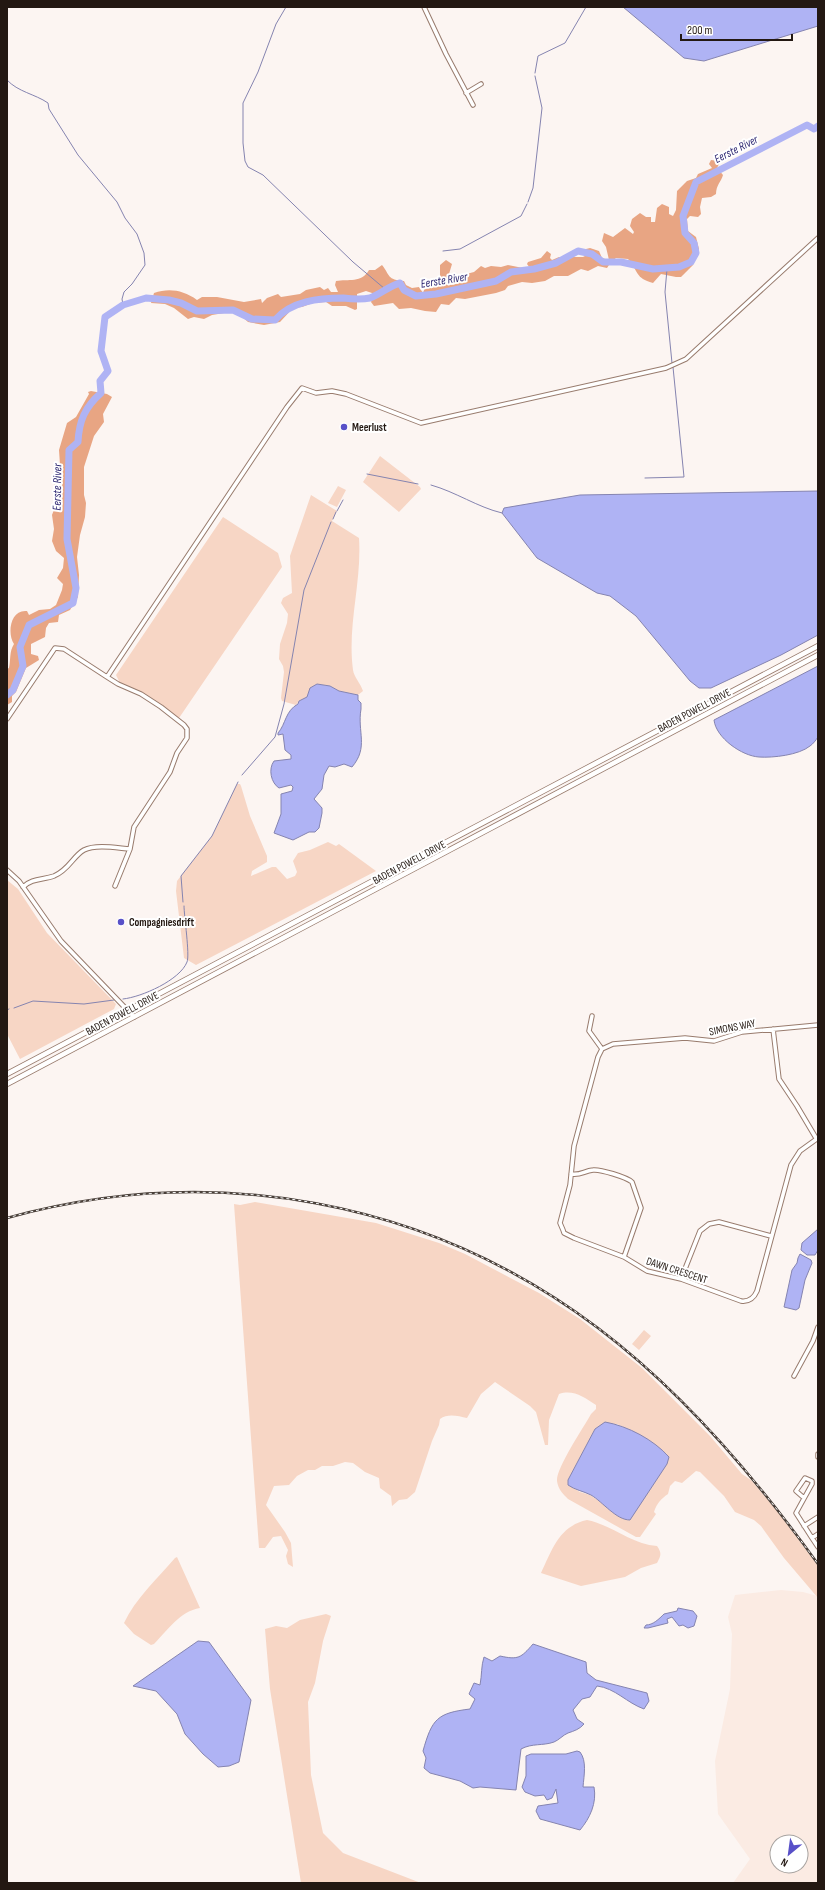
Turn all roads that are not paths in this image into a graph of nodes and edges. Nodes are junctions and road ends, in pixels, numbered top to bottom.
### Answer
1 (424, 7) edge
2 (481, 84) dead end
3 (466, 94) junction
4 (473, 105) dead end
5 (818, 238) edge
6 (818, 646) edge
7 (818, 655) edge
8 (107, 677) junction
9 (7, 719) edge
10 (130, 849) junction
11 (7, 870) edge
12 (115, 886) dead end
13 (23, 887) junction
14 (127, 1010) junction
15 (592, 1016) dead end
16 (134, 1017) junction
17 (818, 1025) edge
18 (773, 1029) junction
19 (602, 1049) junction
20 (7, 1074) edge
21 (7, 1084) edge
22 (817, 1138) edge
23 (571, 1174) junction
24 (771, 1236) junction
25 (624, 1257) junction
26 (681, 1279) junction
27 (818, 1330) edge
28 (794, 1376) dead end
29 (804, 1498) junction
30 (818, 1517) edge
31 (804, 1526) junction
32 (818, 1534) edge
33 (812, 1538) junction
34 (818, 1547) edge

1 - 3 street
2 - 3 street
3 - 4 street
5 - 8 street
6 - 14 main road, BADEN POWELL DRIVE
7 - 16 main road, BADEN POWELL DRIVE
8 - 9 street
8 - 10 street
10 - 12 street
10 - 13 street
11 - 13 street
13 - 14 street
14 - 16 street
14 - 20 main road, BADEN POWELL DRIVE
15 - 19 street
16 - 21 main road, BADEN POWELL DRIVE
17 - 18 street, SIMONS WAY
18 - 19 street, SIMONS WAY
18 - 22 street
19 - 23 street, DAWN CRESCENT
22 - 24 street, DAWN CRESCENT
23 - 25 street, DAWN CRESCENT
23 - 25 street
24 - 26 street
24 - 26 street, DAWN CRESCENT
25 - 26 street, DAWN CRESCENT
27 - 28 street
29 - 29 street
29 - 31 street
30 - 31 street
31 - 33 street
32 - 33 street
33 - 34 street

